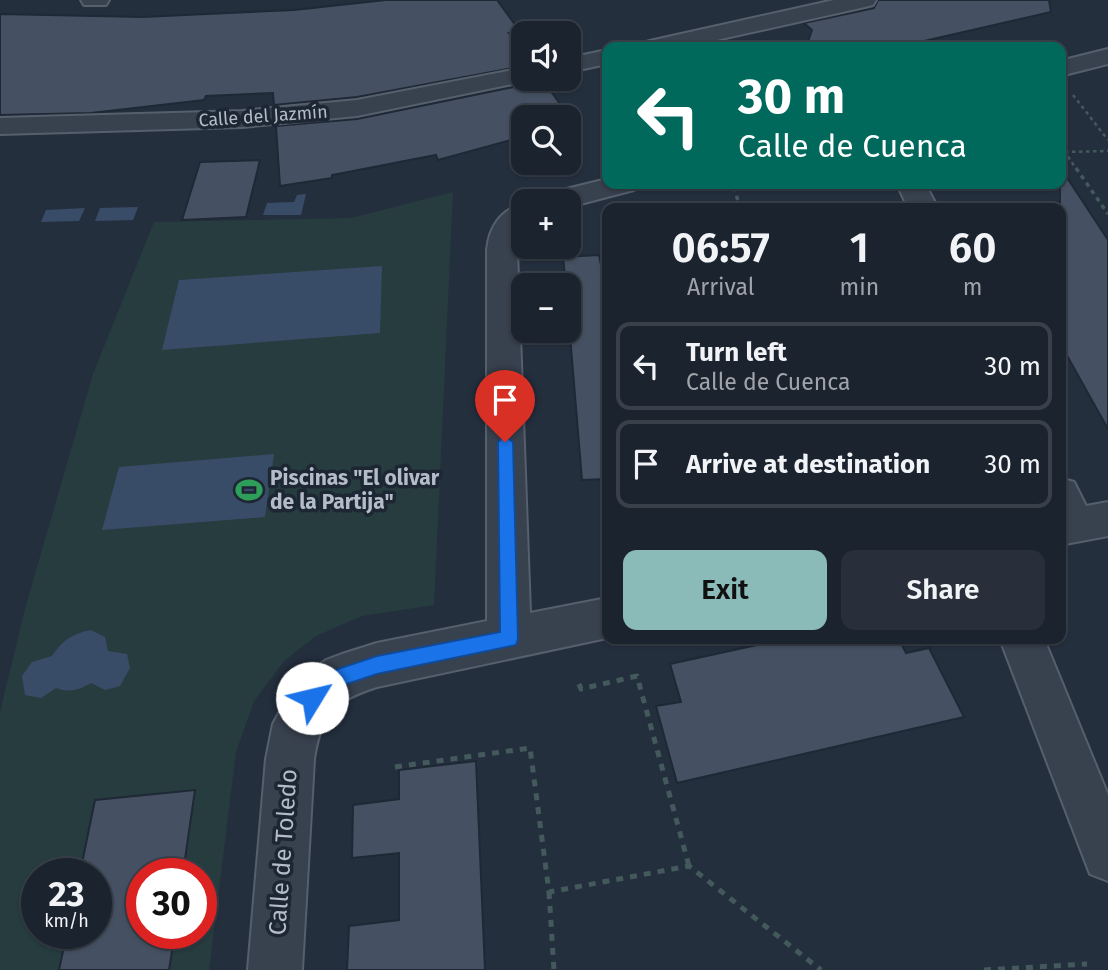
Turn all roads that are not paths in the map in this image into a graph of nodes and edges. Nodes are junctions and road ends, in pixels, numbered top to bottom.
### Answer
1 (92, 0) edge
2 (98, 0) edge
3 (865, 0) edge
4 (676, 42) edge
5 (1108, 56) edge
6 (602, 58) edge
7 (581, 62) edge
8 (1066, 67) edge
9 (511, 77) edge
10 (0, 126) edge
11 (604, 189) edge
12 (581, 195) edge
13 (511, 225) edge
14 (602, 619) edge
15 (509, 639) junction
16 (1024, 644) edge
17 (1108, 856) edge
18 (275, 970) edge

1 - 2 street
3 - 4 street
5 - 8 street
6 - 7 street
9 - 10 street, Calle del Jazmín
11 - 12 street
13 - 15 street
14 - 15 street
15 - 18 street, Calle de Toledo
16 - 17 street

